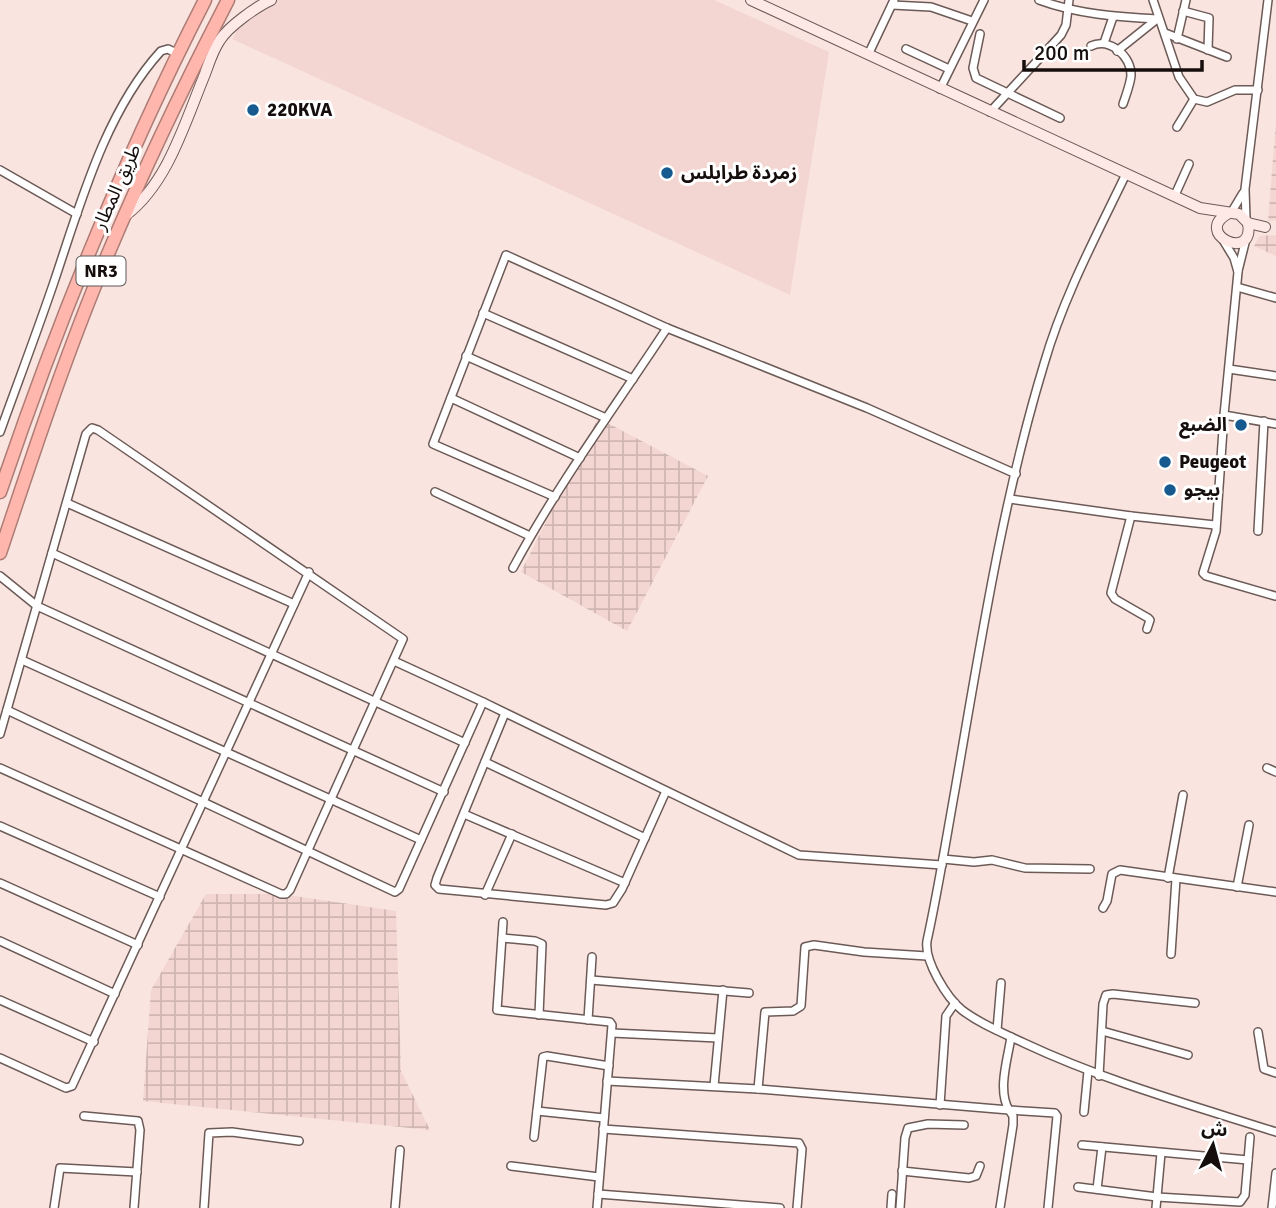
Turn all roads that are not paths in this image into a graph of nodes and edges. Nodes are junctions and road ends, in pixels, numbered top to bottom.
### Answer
1 (205, 0) edge
2 (228, 0) edge
3 (751, 0) edge
4 (942, 0) edge
5 (984, 0) edge
6 (1039, 0) edge
7 (1069, 0) edge
8 (1153, 0) edge
9 (1186, 0) edge
10 (1268, 0) edge
11 (268, 1) edge
12 (893, 2) edge
13 (938, 9) junction
14 (1069, 9) junction
15 (1183, 11) junction
16 (1113, 17) junction
17 (1158, 19) junction
18 (972, 21) junction
19 (1165, 33) junction
20 (980, 34) dead end
21 (1177, 38) junction
22 (1104, 43) junction
23 (1091, 46) dead end
24 (906, 49) dead end
25 (1208, 50) junction
26 (1117, 51) junction
27 (177, 54) junction
28 (869, 55) junction
29 (1227, 57) dead end
30 (949, 69) junction
31 (940, 89) junction
32 (1258, 90) junction
33 (1007, 93) junction
34 (1194, 99) junction
35 (1123, 104) dead end
36 (990, 112) junction
37 (1060, 118) dead end
38 (1177, 127) dead end
39 (1189, 164) dead end
40 (0, 170) edge
41 (1126, 174) junction
42 (1245, 189) junction
43 (1175, 195) junction
44 (1200, 208) junction
45 (1230, 213) junction
46 (77, 214) junction
47 (126, 215) junction
48 (1276, 226) edge
49 (1247, 228) junction
50 (1221, 236) junction
51 (1238, 272) junction
52 (1237, 286) junction
53 (1276, 298) edge
54 (483, 313) junction
55 (667, 328) junction
56 (466, 356) junction
57 (1229, 369) junction
58 (1276, 376) edge
59 (633, 379) junction
60 (451, 398) junction
61 (1224, 415) junction
62 (606, 418) junction
63 (1264, 421) junction
64 (1276, 424) edge
65 (0, 432) edge
66 (580, 457) junction
67 (1016, 474) junction
68 (0, 492) edge
69 (435, 492) dead end
70 (555, 497) junction
71 (1010, 499) junction
72 (66, 503) junction
73 (1131, 516) junction
74 (1215, 525) junction
75 (1258, 531) dead end
76 (530, 536) junction
77 (0, 553) edge
78 (52, 553) junction
79 (513, 568) dead end
80 (309, 572) junction
81 (0, 576) edge
82 (1275, 596) edge
83 (294, 604) junction
84 (37, 606) junction
85 (1147, 629) dead end
86 (271, 654) junction
87 (22, 660) junction
88 (394, 661) junction
89 (376, 702) junction
90 (482, 702) junction
91 (249, 703) junction
92 (7, 710) junction
93 (505, 713) junction
94 (0, 734) edge
95 (465, 743) junction
96 (354, 751) junction
97 (226, 752) junction
98 (485, 762) junction
99 (0, 768) edge
100 (1267, 768) dead end
101 (1276, 772) edge
102 (666, 791) junction
103 (444, 792) junction
104 (1183, 795) dead end
105 (331, 799) junction
106 (203, 802) junction
107 (464, 814) junction
108 (1249, 825) dead end
109 (0, 826) edge
110 (512, 834) junction
111 (645, 838) junction
112 (421, 840) junction
113 (182, 849) junction
114 (308, 851) junction
115 (942, 862) junction
116 (1090, 869) dead end
117 (1172, 878) junction
118 (0, 883) edge
119 (625, 883) junction
120 (1237, 887) junction
121 (1276, 892) edge
122 (485, 895) junction
123 (160, 897) junction
124 (1103, 908) dead end
125 (503, 922) dead end
126 (502, 938) junction
127 (0, 941) edge
128 (138, 945) junction
129 (1171, 954) dead end
130 (927, 956) junction
131 (592, 957) dead end
132 (591, 981) junction
133 (1001, 983) dead end
134 (723, 990) junction
135 (749, 993) dead end
136 (115, 994) junction
137 (0, 1000) edge
138 (955, 1003) junction
139 (1195, 1003) dead end
140 (539, 1014) junction
141 (588, 1020) junction
142 (997, 1030) junction
143 (1102, 1031) junction
144 (1258, 1032) dead end
145 (612, 1033) junction
146 (1011, 1037) junction
147 (718, 1038) junction
148 (94, 1042) junction
149 (1188, 1055) dead end
150 (0, 1059) edge
151 (609, 1066) junction
152 (1088, 1071) junction
153 (1276, 1073) edge
154 (1099, 1076) junction
155 (607, 1082) junction
156 (713, 1086) junction
157 (758, 1089) junction
158 (940, 1105) junction
159 (1009, 1110) junction
160 (537, 1111) junction
161 (1084, 1112) dead end
162 (84, 1116) dead end
163 (604, 1118) junction
164 (964, 1125) dead end
165 (603, 1129) junction
166 (1276, 1132) edge
167 (534, 1137) dead end
168 (1250, 1137) dead end
169 (299, 1141) dead end
170 (1082, 1145) dead end
171 (1102, 1147) junction
172 (400, 1150) dead end
173 (1161, 1153) junction
174 (1248, 1160) junction
175 (511, 1166) dead end
176 (980, 1166) dead end
177 (902, 1171) junction
178 (137, 1172) junction
179 (1276, 1172) edge
180 (599, 1177) junction
181 (1078, 1187) dead end
182 (1097, 1189) junction
183 (598, 1194) junction
184 (892, 1194) dead end
185 (1157, 1196) junction
186 (54, 1208) edge
187 (134, 1208) edge
188 (204, 1208) edge
189 (395, 1208) edge
190 (597, 1208) edge
191 (780, 1208) edge
192 (797, 1208) edge
193 (891, 1208) edge
194 (900, 1208) edge
195 (1000, 1208) edge
196 (1048, 1208) edge
197 (1156, 1208) edge
198 (1272, 1208) edge

1 - 27 highway, طريق المطار / NR3
2 - 47 highway, طريق المطار / NR3
3 - 28 main road
4 - 13 street
5 - 18 street
6 - 14 street
7 - 14 street
8 - 17 street
9 - 15 street
10 - 32 street
11 - 47 main road
12 - 13 street
12 - 28 street
13 - 18 street
14 - 16 street
14 - 33 street
15 - 21 street
15 - 25 street
16 - 17 street
16 - 22 street
17 - 19 street
17 - 26 street
18 - 30 street
19 - 21 street
19 - 34 street
20 - 33 street
21 - 25 street
22 - 23 street
22 - 26 street
24 - 30 street
25 - 29 street
26 - 35 street
27 - 46 street
27 - 68 highway, طريق المطار / NR3
28 - 31 main road
30 - 31 street
31 - 36 main road
32 - 34 street
32 - 42 street
33 - 36 street
33 - 37 street
34 - 38 street
36 - 41 main road
39 - 43 street
40 - 46 street
41 - 43 main road
41 - 67 street
42 - 45 street
42 - 49 street
43 - 44 main road
44 - 45 main road
44 - 50 main road
45 - 49 main road
45 - 50 main road
46 - 65 street
47 - 77 highway, طريق المطار / NR3
48 - 49 main road
49 - 50 main road
49 - 51 street
50 - 51 street
51 - 52 street
52 - 53 street
52 - 57 street
54 - 55 street
54 - 56 street
54 - 59 street
55 - 59 street
55 - 67 street
56 - 60 street
56 - 62 street
57 - 58 street
57 - 61 street
59 - 62 street
60 - 66 street
60 - 70 street
61 - 63 street
61 - 74 street
62 - 66 street
63 - 64 street
63 - 75 street
66 - 70 street
67 - 71 street
69 - 76 street
70 - 76 street
71 - 73 street
71 - 115 street
72 - 78 street
72 - 80 street
72 - 83 street
73 - 74 street
73 - 85 street
74 - 82 street
76 - 79 street
78 - 84 street
78 - 86 street
80 - 83 street
80 - 88 street
81 - 84 street
83 - 86 street
84 - 87 street
84 - 91 street
86 - 89 street
86 - 91 street
87 - 92 street
87 - 97 street
88 - 89 street
88 - 90 street
89 - 95 street
89 - 96 street
90 - 93 street
90 - 95 street
91 - 96 street
91 - 97 street
92 - 94 street
92 - 106 street
93 - 98 street
93 - 102 street
95 - 103 street
96 - 103 street
96 - 105 street
97 - 105 street
97 - 106 street
98 - 107 street
98 - 111 street
99 - 113 street
100 - 101 street
102 - 111 street
102 - 115 street
103 - 112 street
104 - 117 street
105 - 112 street
105 - 114 street
106 - 113 street
106 - 114 street
107 - 110 street
107 - 122 street
108 - 120 street
109 - 123 street
110 - 119 street
110 - 122 street
111 - 119 street
112 - 114 street
113 - 114 street
113 - 123 street
115 - 116 street
115 - 130 street
117 - 120 street
117 - 124 street
117 - 129 street
118 - 128 street
119 - 122 street
120 - 121 street
123 - 128 street
125 - 126 street
126 - 140 street
126 - 140 street
127 - 136 street
128 - 136 street
130 - 138 street
130 - 157 street
131 - 132 street
132 - 134 street
132 - 141 street
133 - 142 street
134 - 135 street
134 - 147 street
136 - 148 street
137 - 148 street
138 - 142 street
138 - 158 street
139 - 143 street
140 - 141 street
141 - 145 street
142 - 146 street
143 - 149 street
143 - 154 street
144 - 153 street
145 - 147 street
145 - 151 street
146 - 152 street
146 - 159 street
147 - 156 street
148 - 150 street
151 - 155 street
151 - 160 street
152 - 154 street
152 - 161 street
154 - 166 street
155 - 156 street
155 - 163 street
156 - 157 street
157 - 158 street
158 - 159 street
159 - 195 street
159 - 196 street
160 - 163 street
160 - 167 street
162 - 178 street
163 - 165 street
164 - 177 street
165 - 180 street
165 - 192 street
168 - 174 street
169 - 188 street
170 - 171 street
171 - 173 street
171 - 182 street
172 - 189 street
173 - 174 street
173 - 185 street
174 - 185 street
175 - 180 street
176 - 177 street
177 - 194 street
178 - 186 street
178 - 187 street
179 - 198 street
180 - 183 street
181 - 182 street
182 - 185 street
183 - 190 street
183 - 191 street
184 - 193 street
185 - 197 street

